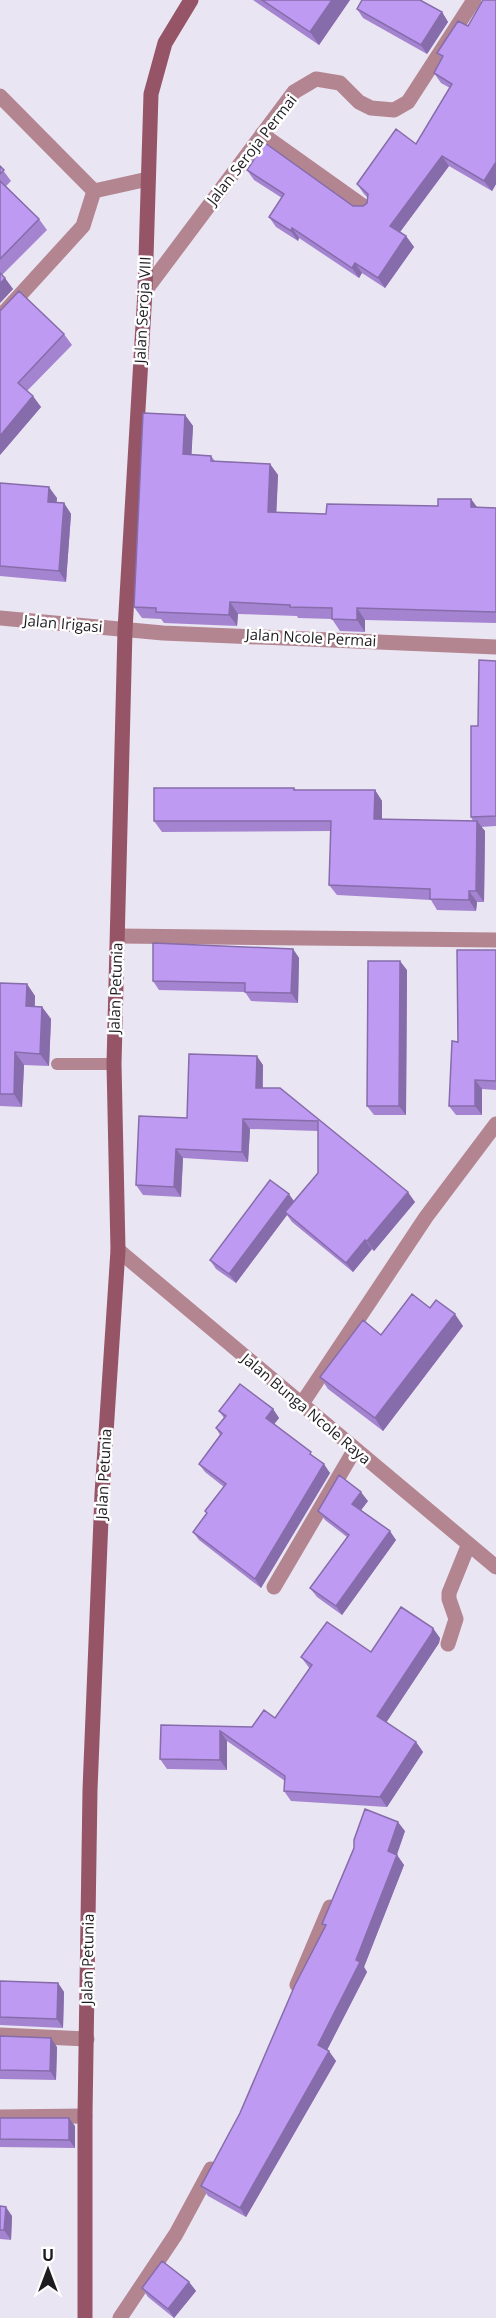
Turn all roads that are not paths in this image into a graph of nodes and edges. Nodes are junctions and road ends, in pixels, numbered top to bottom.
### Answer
1 (191, 0) edge
2 (474, 0) edge
3 (0, 96) edge
4 (262, 134) junction
5 (148, 179) junction
6 (94, 191) junction
7 (366, 208) edge
8 (145, 291) junction
9 (0, 317) edge
10 (0, 618) edge
11 (125, 630) junction
12 (496, 647) edge
13 (118, 936) junction
14 (496, 940) edge
15 (57, 1064) dead end
16 (114, 1064) junction
17 (496, 1124) edge
18 (118, 1250) junction
19 (301, 1405) junction
20 (355, 1449) junction
21 (468, 1546) junction
22 (496, 1567) edge
23 (274, 1587) dead end
24 (448, 1644) dead end
25 (334, 1898) edge
26 (292, 1996) edge
27 (0, 2035) edge
28 (87, 2039) junction
29 (85, 2116) junction
30 (0, 2117) edge
31 (221, 2151) edge
32 (85, 2318) edge
33 (120, 2318) edge

1 - 5 street, Jalan Seroja VIII
2 - 4 street, Jalan Seroja Permai
3 - 6 street
4 - 7 street
4 - 8 street, Jalan Seroja Permai
5 - 6 street
5 - 8 street, Jalan Seroja VIII
6 - 9 street
8 - 11 street, Jalan Seroja VIII
10 - 11 street, Jalan Irigasi
11 - 12 street, Jalan Ncole Permai
11 - 13 street, Jalan Petunia
13 - 14 street
13 - 16 street, Jalan Petunia
15 - 16 lane
16 - 18 street, Jalan Petunia
17 - 19 street
18 - 19 street, Jalan Bunga Ncole Raya
18 - 28 street, Jalan Petunia
19 - 20 street, Jalan Bunga Ncole Raya
20 - 21 street, Jalan Bunga Ncole Raya
20 - 23 street
21 - 22 street, Jalan Bunga Ncole Raya
21 - 24 street
25 - 26 street
27 - 28 street
28 - 29 street, Jalan Petunia
29 - 30 street
29 - 32 street, Jalan Petunia
31 - 33 street

